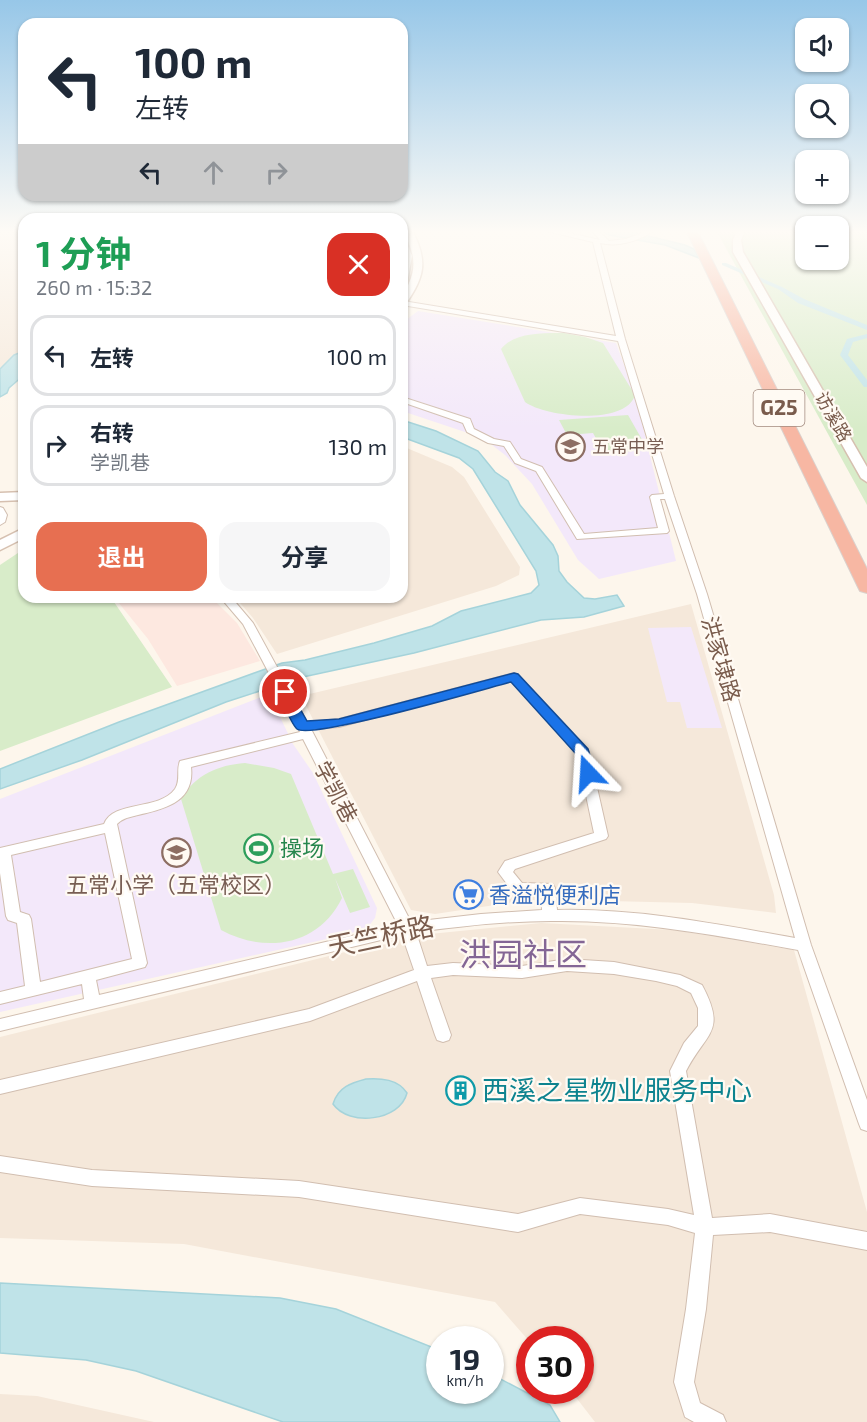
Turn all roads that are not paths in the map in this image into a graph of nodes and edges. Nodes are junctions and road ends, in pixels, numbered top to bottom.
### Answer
1 (610, 296) edge
2 (725, 296) edge
3 (735, 296) edge
4 (764, 296) edge
5 (408, 304) edge
6 (621, 339) junction
7 (408, 401) edge
8 (867, 478) edge
9 (18, 488) edge
10 (0, 489) edge
11 (18, 496) edge
12 (669, 496) junction
13 (0, 497) edge
14 (0, 510) edge
15 (0, 522) edge
16 (18, 524) edge
17 (0, 534) edge
18 (18, 536) edge
19 (0, 546) edge
20 (867, 555) edge
21 (867, 586) edge
22 (230, 603) edge
23 (304, 730) junction
24 (111, 827) junction
25 (2, 852) edge
26 (550, 916) junction
27 (407, 928) junction
28 (804, 945) junction
29 (422, 973) junction
30 (88, 976) junction
31 (33, 990) junction
32 (0, 998) edge
33 (92, 1003) junction
34 (0, 1025) edge
35 (443, 1035) dead end
36 (0, 1087) edge
37 (867, 1124) edge
38 (0, 1164) edge
39 (705, 1227) junction
40 (867, 1241) edge
41 (716, 1422) edge

1 - 6 street, 洪家埭路
2 - 21 highway, G25
3 - 20 highway, G25
4 - 8 street, 访溪路
5 - 6 street
6 - 12 street, 洪家埭路
7 - 12 street
9 - 10 street
11 - 13 street
12 - 28 street, 洪家埭路
14 - 15 street
16 - 17 street
18 - 19 street
22 - 23 street, 学凯巷
23 - 24 street
23 - 26 street
23 - 27 street, 学凯巷
24 - 25 street
24 - 30 street
25 - 31 street
26 - 27 street, 天竺桥路
26 - 28 street, 天竺桥路
27 - 29 street, 学凯巷
27 - 33 street, 天竺桥路
28 - 37 street, 洪家埭路
29 - 35 street, 学凯巷
29 - 36 street
29 - 39 street
30 - 31 street
30 - 33 street
31 - 32 street
33 - 34 street, 天竺桥路
38 - 39 street
39 - 40 street
39 - 41 street

